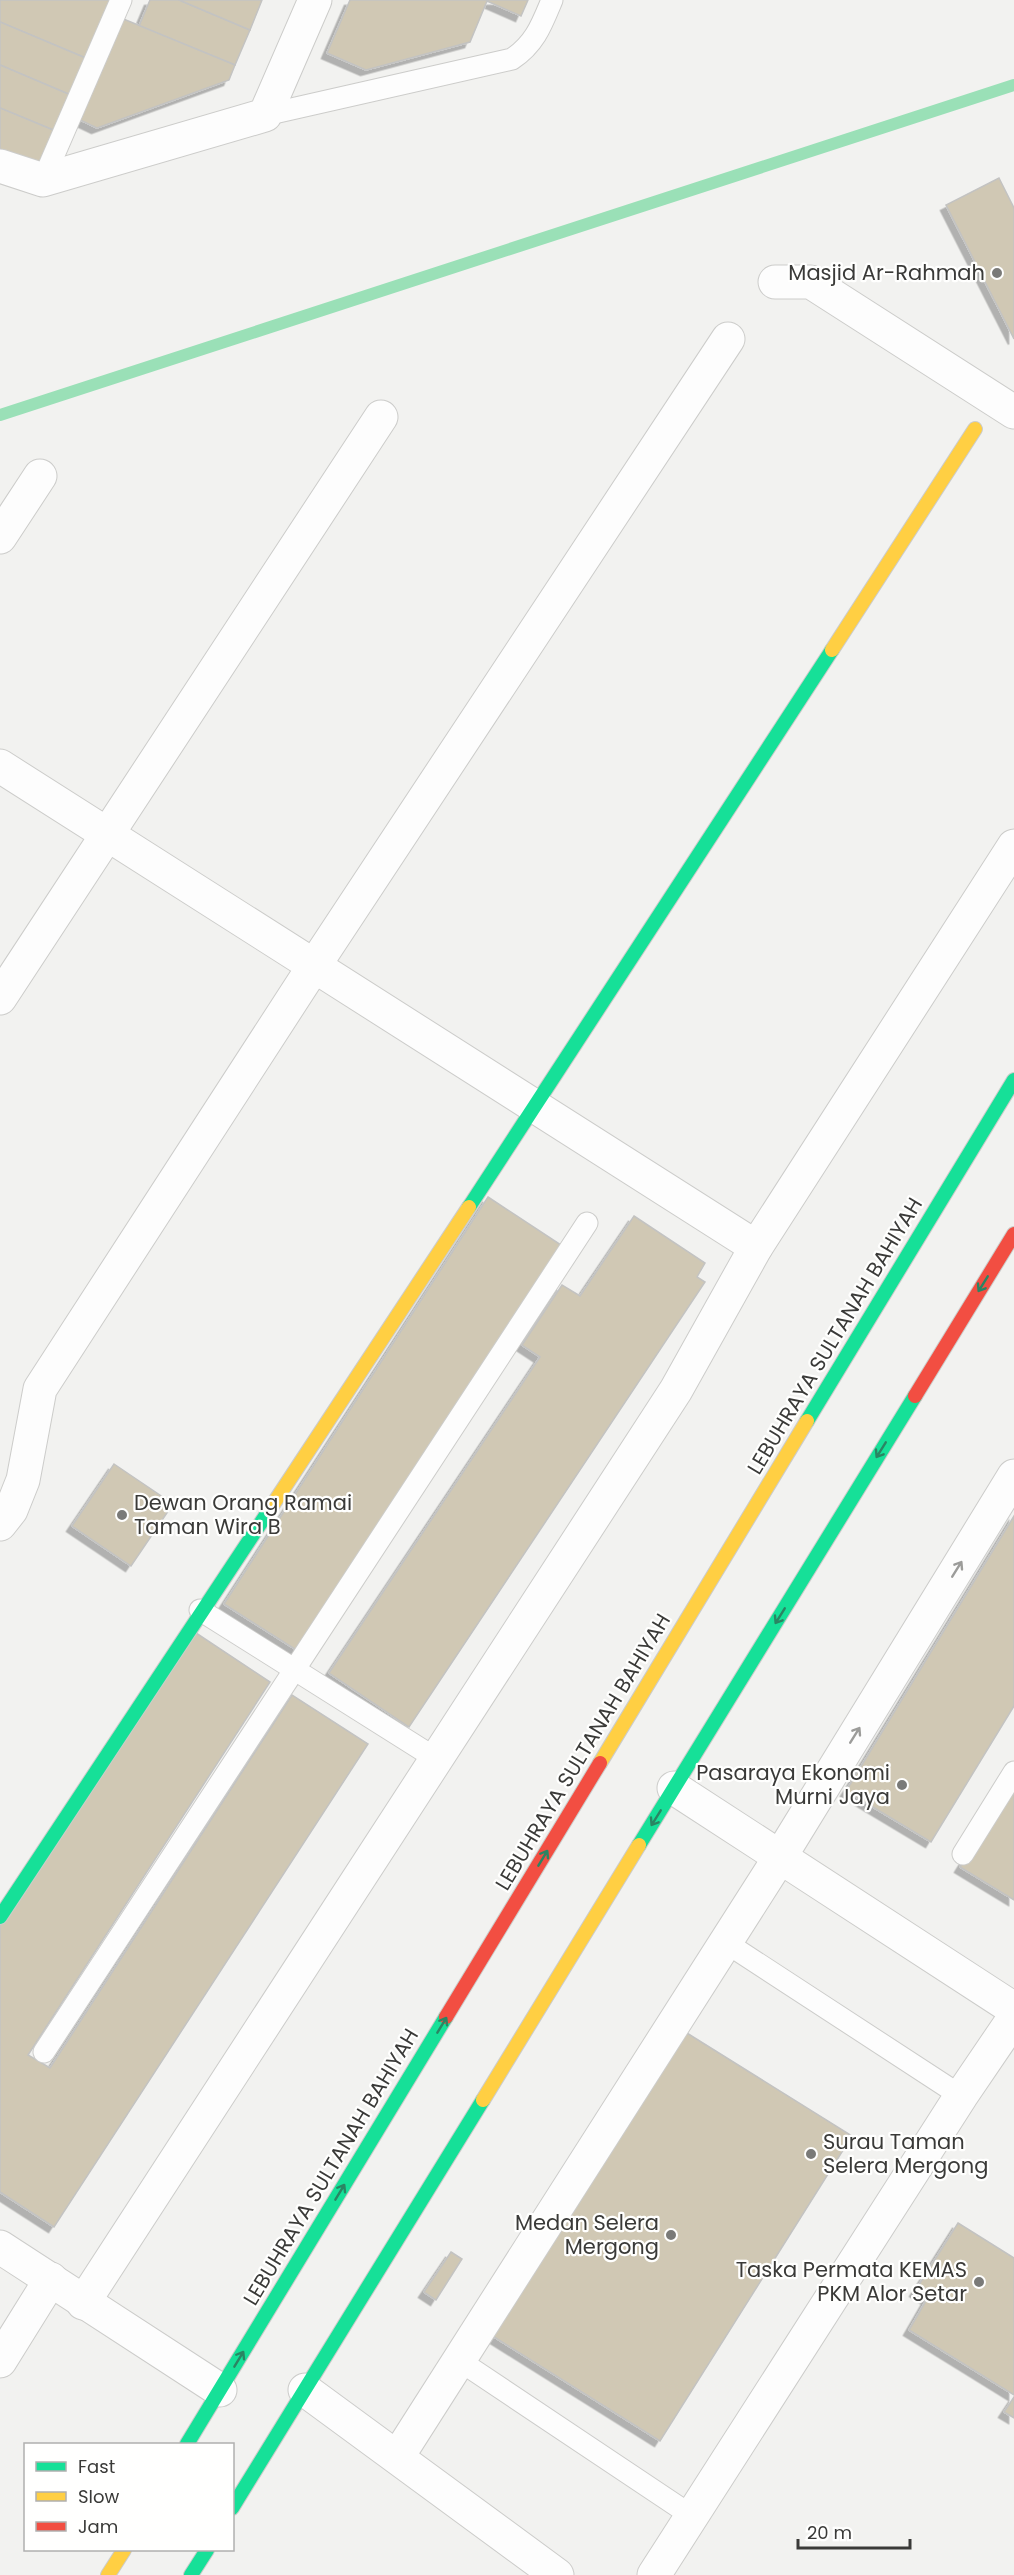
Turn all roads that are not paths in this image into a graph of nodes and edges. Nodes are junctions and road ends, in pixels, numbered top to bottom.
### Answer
1 (121, 0) edge
2 (315, 0) edge
3 (552, 0) edge
4 (265, 115) junction
5 (0, 166) edge
6 (43, 180) junction
7 (775, 282) dead end
8 (728, 339) dead end
9 (1014, 412) edge
10 (381, 417) dead end
11 (975, 429) dead end
12 (40, 476) dead end
13 (0, 537) edge
14 (0, 766) edge
15 (108, 836) junction
16 (1014, 846) edge
17 (314, 966) junction
18 (0, 998) edge
19 (1014, 1080) edge
20 (537, 1105) junction
21 (586, 1223) dead end
22 (1014, 1234) edge
23 (756, 1246) junction
24 (1014, 1476) edge
25 (0, 1524) edge
26 (200, 1611) junction
27 (295, 1671) junction
28 (435, 1758) junction
29 (1014, 1772) edge
30 (674, 1788) junction
31 (963, 1854) dead end
32 (780, 1857) junction
33 (0, 1917) edge
34 (725, 1942) junction
35 (1014, 2009) edge
36 (1014, 2019) edge
37 (44, 2052) dead end
38 (961, 2096) junction
39 (0, 2247) edge
40 (51, 2279) junction
41 (83, 2303) junction
42 (0, 2361) edge
43 (460, 2361) junction
44 (220, 2390) junction
45 (305, 2390) junction
46 (188, 2443) edge
47 (398, 2456) junction
48 (234, 2505) edge
49 (692, 2516) junction
50 (123, 2551) edge
51 (206, 2551) edge
52 (538, 2570) edge
53 (108, 2575) edge
54 (191, 2575) edge
55 (654, 2575) edge

1 - 6 lane
2 - 4 street
3 - 4 lane
4 - 6 street
5 - 6 street
7 - 9 street
8 - 17 street
10 - 15 street
11 - 20 main road
12 - 13 street
14 - 15 street
15 - 17 street
15 - 18 street
16 - 23 street
17 - 20 street
17 - 25 street
44 -> 19 main road, LEBUHRAYA SULTANAH BAHIYAH
20 - 23 street
20 - 26 main road
21 - 27 lane
22 -> 30 main road
23 - 28 street
32 -> 24 street
26 - 27 lane
26 - 33 main road
27 - 28 lane
27 - 37 lane
28 - 41 street
29 - 31 lane
30 - 32 street
30 -> 45 main road
32 - 34 street
32 - 35 street
34 - 38 lane
34 - 43 street
36 - 38 street
38 - 49 street
39 - 40 street
40 - 41 street
40 - 42 street
41 - 44 street
43 - 47 street
43 - 49 lane
44 - 46 main road, LEBUHRAYA SULTANAH BAHIYAH
45 - 47 street
45 - 48 main road
47 - 52 street
49 - 55 street
50 - 53 main road
51 - 54 main road

